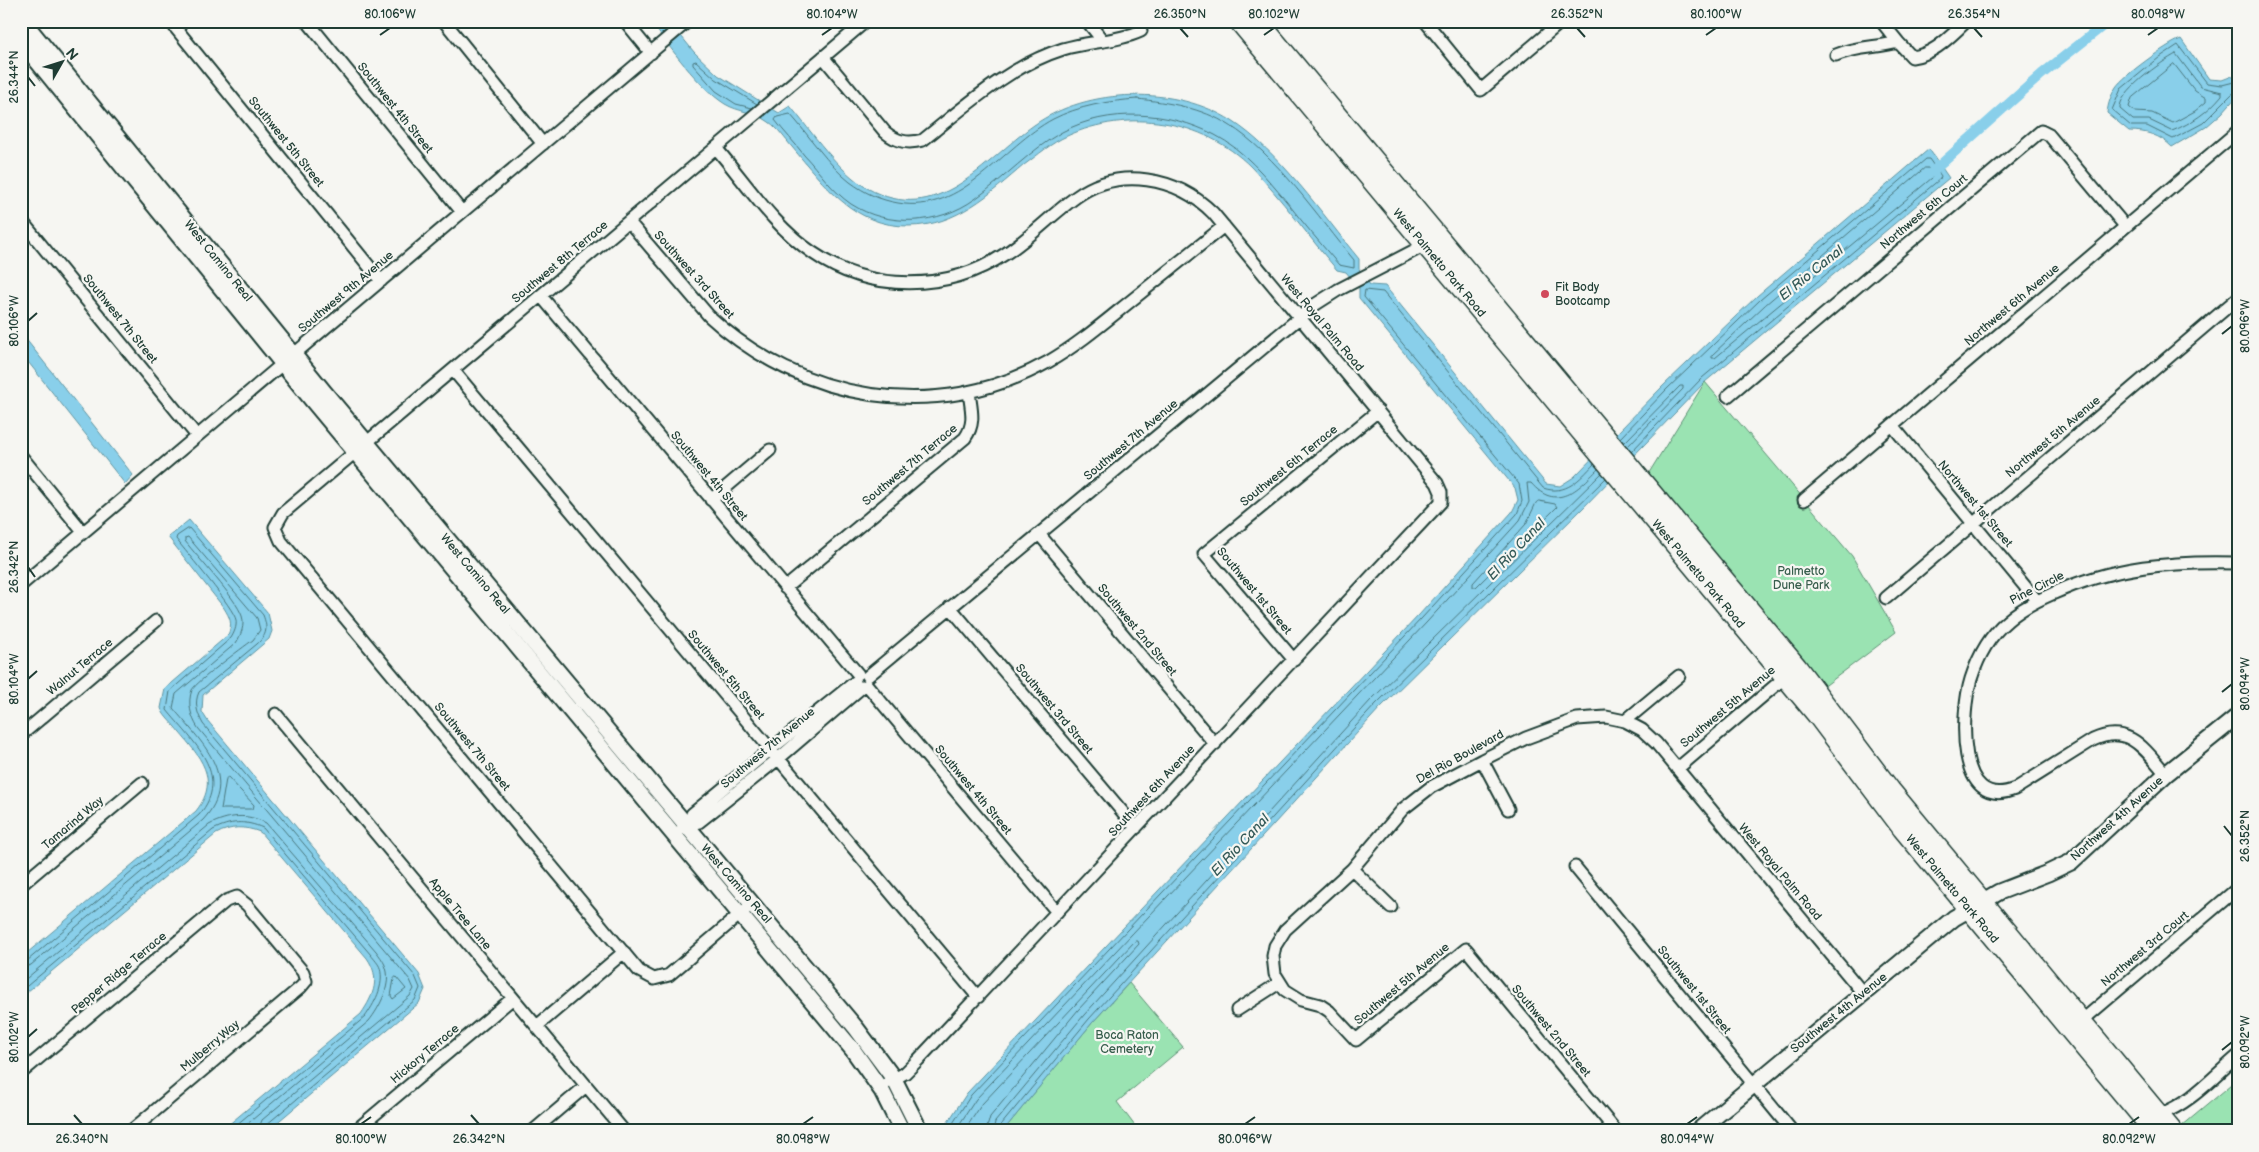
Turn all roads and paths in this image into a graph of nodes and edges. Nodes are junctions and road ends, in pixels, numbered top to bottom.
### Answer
1 (23, 21) edge
2 (170, 21) edge
3 (307, 21) edge
4 (444, 21) edge
5 (625, 21) edge
6 (866, 21) edge
7 (1087, 21) edge
8 (1238, 21) edge
9 (1258, 21) edge
10 (1425, 21) edge
11 (1562, 21) edge
12 (1881, 21) edge
13 (1967, 21) edge
14 (686, 23) edge
15 (1141, 31) dead end
16 (1103, 40) junction
17 (21, 41) edge
18 (1898, 42) junction
19 (651, 53) junction
20 (1836, 55) dead end
21 (823, 57) junction
22 (2238, 131) edge
23 (544, 144) junction
24 (716, 148) junction
25 (128, 161) junction
26 (462, 212) junction
27 (21, 220) edge
28 (629, 222) junction
29 (1224, 226) junction
30 (2125, 226) junction
31 (1425, 245) junction
32 (381, 281) junction
33 (1479, 283) junction
34 (541, 296) junction
35 (2238, 298) edge
36 (1476, 307) junction
37 (1300, 318) junction
38 (1528, 342) junction
39 (288, 359) junction
40 (453, 370) junction
41 (969, 392) junction
42 (1728, 396) dead end
43 (1378, 412) junction
44 (1892, 425) junction
45 (197, 436) junction
46 (361, 448) junction
47 (770, 450) dead end
48 (21, 456) edge
49 (1638, 488) junction
50 (711, 500) junction
51 (1804, 500) dead end
52 (1438, 505) joint
53 (1973, 523) junction
54 (275, 527) joint
55 (83, 532) junction
56 (1039, 534) junction
57 (1219, 542) joint
58 (2238, 563) edge
59 (21, 585) edge
60 (785, 588) junction
61 (1886, 598) dead end
62 (2037, 601) junction
63 (950, 607) junction
64 (156, 621) dead end
65 (1294, 660) junction
66 (1791, 672) junction
67 (1678, 676) dead end
68 (862, 681) junction
69 (276, 714) dead end
70 (2238, 716) edge
71 (1625, 721) junction
72 (21, 734) edge
73 (1215, 744) junction
74 (770, 750) junction
75 (778, 759) junction
76 (1482, 760) junction
77 (1677, 769) junction
78 (2166, 774) junction
79 (142, 783) dead end
80 (1508, 809) dead end
81 (684, 828) junction
82 (1136, 828) junction
83 (1575, 867) dead end
84 (1352, 869) junction
85 (22, 882) edge
86 (2238, 888) edge
87 (237, 897) joint
88 (753, 904) junction
89 (1976, 905) junction
90 (1391, 907) dead end
91 (1057, 912) junction
92 (740, 914) junction
93 (1466, 949) joint
94 (624, 952) junction
95 (1279, 983) junction
96 (1862, 992) junction
97 (978, 997) junction
98 (513, 998) junction
99 (1236, 1010) dead end
100 (537, 1026) junction
101 (2076, 1026) junction
102 (2238, 1056) edge
103 (21, 1073) edge
104 (894, 1080) junction
105 (1754, 1084) junction
106 (586, 1086) junction
107 (880, 1088) junction
108 (2125, 1097) junction
109 (2160, 1114) junction
110 (131, 1131) edge
111 (355, 1131) edge
112 (533, 1131) edge
113 (624, 1131) edge
114 (902, 1131) edge
115 (920, 1131) edge
116 (1616, 1131) edge
117 (1698, 1131) edge
118 (1792, 1131) edge
119 (2153, 1131) edge
120 (2173, 1131) edge

1 - 25 street, West Camino Real
2 - 32 street, Southwest 5th Street
3 - 26 street, Southwest 4th Street
4 - 23 street
5 - 19 street
6 - 21 street, Southwest 8th Terrace
7 - 16 street
8 - 31 main road, West Palmetto Park Road
9 - 33 main road, West Palmetto Park Road
10 - 11 street
12 - 18 street
13 - 18 street
14 - 19 street, Southwest 9th Avenue
15 - 16 street
16 - 21 street
17 - 25 street, West Camino Real
18 - 20 street
19 - 23 street, Southwest 9th Avenue
21 - 24 street, Southwest 8th Terrace
22 - 30 street, Northwest 6th Avenue
23 - 26 street, Southwest 9th Avenue
24 - 28 street, Southwest 8th Terrace
24 - 29 street, West Royal Palm Road
25 - 39 street, West Camino Real
26 - 32 street, Southwest 9th Avenue
27 - 45 street, Southwest 7th Street
28 - 34 street, Southwest 8th Terrace
28 - 41 street, Southwest 3rd Street
29 - 37 street, West Royal Palm Road
29 - 41 street
30 - 42 street, Northwest 6th Court
30 - 44 street, Northwest 6th Avenue
31 - 33 main road
31 - 36 main road, West Palmetto Park Road
31 - 37 street, Southwest 7th Avenue
32 - 39 street, Southwest 9th Avenue
33 - 38 main road, West Palmetto Park Road
34 - 40 street, Southwest 8th Terrace
34 - 50 street, Southwest 4th Street
35 - 53 street, Northwest 5th Avenue
36 - 38 main road
36 - 49 main road, West Palmetto Park Road
37 - 43 street, West Royal Palm Road
37 - 56 street, Southwest 7th Avenue
38 - 49 main road, West Palmetto Park Road
39 - 45 street, Southwest 9th Avenue
39 - 46 street, West Camino Real
40 - 46 street, Southwest 8th Terrace
40 - 74 street, Southwest 5th Street
41 - 60 street, Southwest 7th Terrace
43 - 52 street, West Royal Palm Road
43 - 57 street, Southwest 6th Terrace
44 - 51 street, Northwest 6th Avenue
44 - 53 street, Northwest 1st Street
45 - 55 street, Southwest 9th Avenue
46 - 54 street, Southwest 8th Terrace
46 - 81 street, West Camino Real
47 - 50 street
48 - 55 street
49 - 66 main road, West Palmetto Park Road
50 - 60 street, Southwest 4th Street
52 - 65 street, Southwest 6th Avenue
53 - 61 street, Northwest 5th Avenue
53 - 62 street, Northwest 1st Street
54 - 94 street, Southwest 7th Street
55 - 59 street, Southwest 9th Avenue
56 - 63 street, Southwest 7th Avenue
56 - 73 street, Southwest 2nd Street
57 - 65 street, Southwest 1st Street
58 - 62 street, Pine Circle
60 - 68 street, Southwest 4th Street
62 - 78 street, Pine Circle
63 - 68 street, Southwest 7th Avenue
63 - 82 street, Southwest 3rd Street
64 - 72 street, Walnut Terrace
65 - 73 street, Southwest 6th Avenue
66 - 77 street, Southwest 5th Avenue
66 - 89 main road, West Palmetto Park Road
67 - 71 street
68 - 74 street, Southwest 7th Avenue
68 - 75 street, Southwest 7th Avenue
68 - 91 street, Southwest 4th Street
69 - 98 street, Apple Tree Lane
70 - 78 street, Northwest 4th Avenue
71 - 76 street, Del Rio Boulevard
71 - 77 street, Del Rio Boulevard
73 - 82 street, Southwest 6th Avenue
74 - 75 street, Southwest 5th Street
74 - 81 street, Southwest 7th Avenue
75 - 81 street, Southwest 7th Avenue
75 - 97 street, Southwest 5th Street
76 - 80 street
76 - 84 street, Del Rio Boulevard
77 - 96 street, West Royal Palm Road
78 - 89 street, Northwest 4th Avenue
79 - 85 street, Tamarind Way
81 - 88 street, West Camino Real
81 - 92 street, West Camino Real
82 - 91 street, Southwest 6th Avenue
83 - 105 street, Southwest 1st Street
84 - 90 street
84 - 95 street, Del Rio Boulevard
86 - 101 street, Northwest 3rd Court
87 - 103 street, Pepper Ridge Terrace
87 - 110 street, Mulberry Way
88 - 92 street
88 - 104 street, West Camino Real
89 - 96 street, Southwest 4th Avenue
89 - 101 main road, West Palmetto Park Road
91 - 97 street, Southwest 6th Avenue
92 - 94 street, Southwest 7th Street
92 - 107 street, West Camino Real
93 - 95 street, Southwest 5th Avenue
93 - 116 street, Southwest 2nd Street
94 - 100 street
95 - 99 street
96 - 105 street, Southwest 4th Avenue
97 - 104 street, Southwest 6th Avenue
98 - 100 street, Apple Tree Lane
98 - 111 street, Hickory Terrace
100 - 106 street, Apple Tree Lane
101 - 108 main road, West Palmetto Park Road
101 - 109 main road, West Palmetto Park Road
102 - 109 street
104 - 107 street, Southwest 6th Avenue
104 - 115 street, West Camino Real
105 - 117 street, Southwest 4th Avenue
105 - 118 street, Southwest 1st Street
106 - 112 street
106 - 113 street, Apple Tree Lane
107 - 114 street, West Camino Real
108 - 109 main road
108 - 119 main road, West Palmetto Park Road
109 - 120 main road, West Palmetto Park Road

